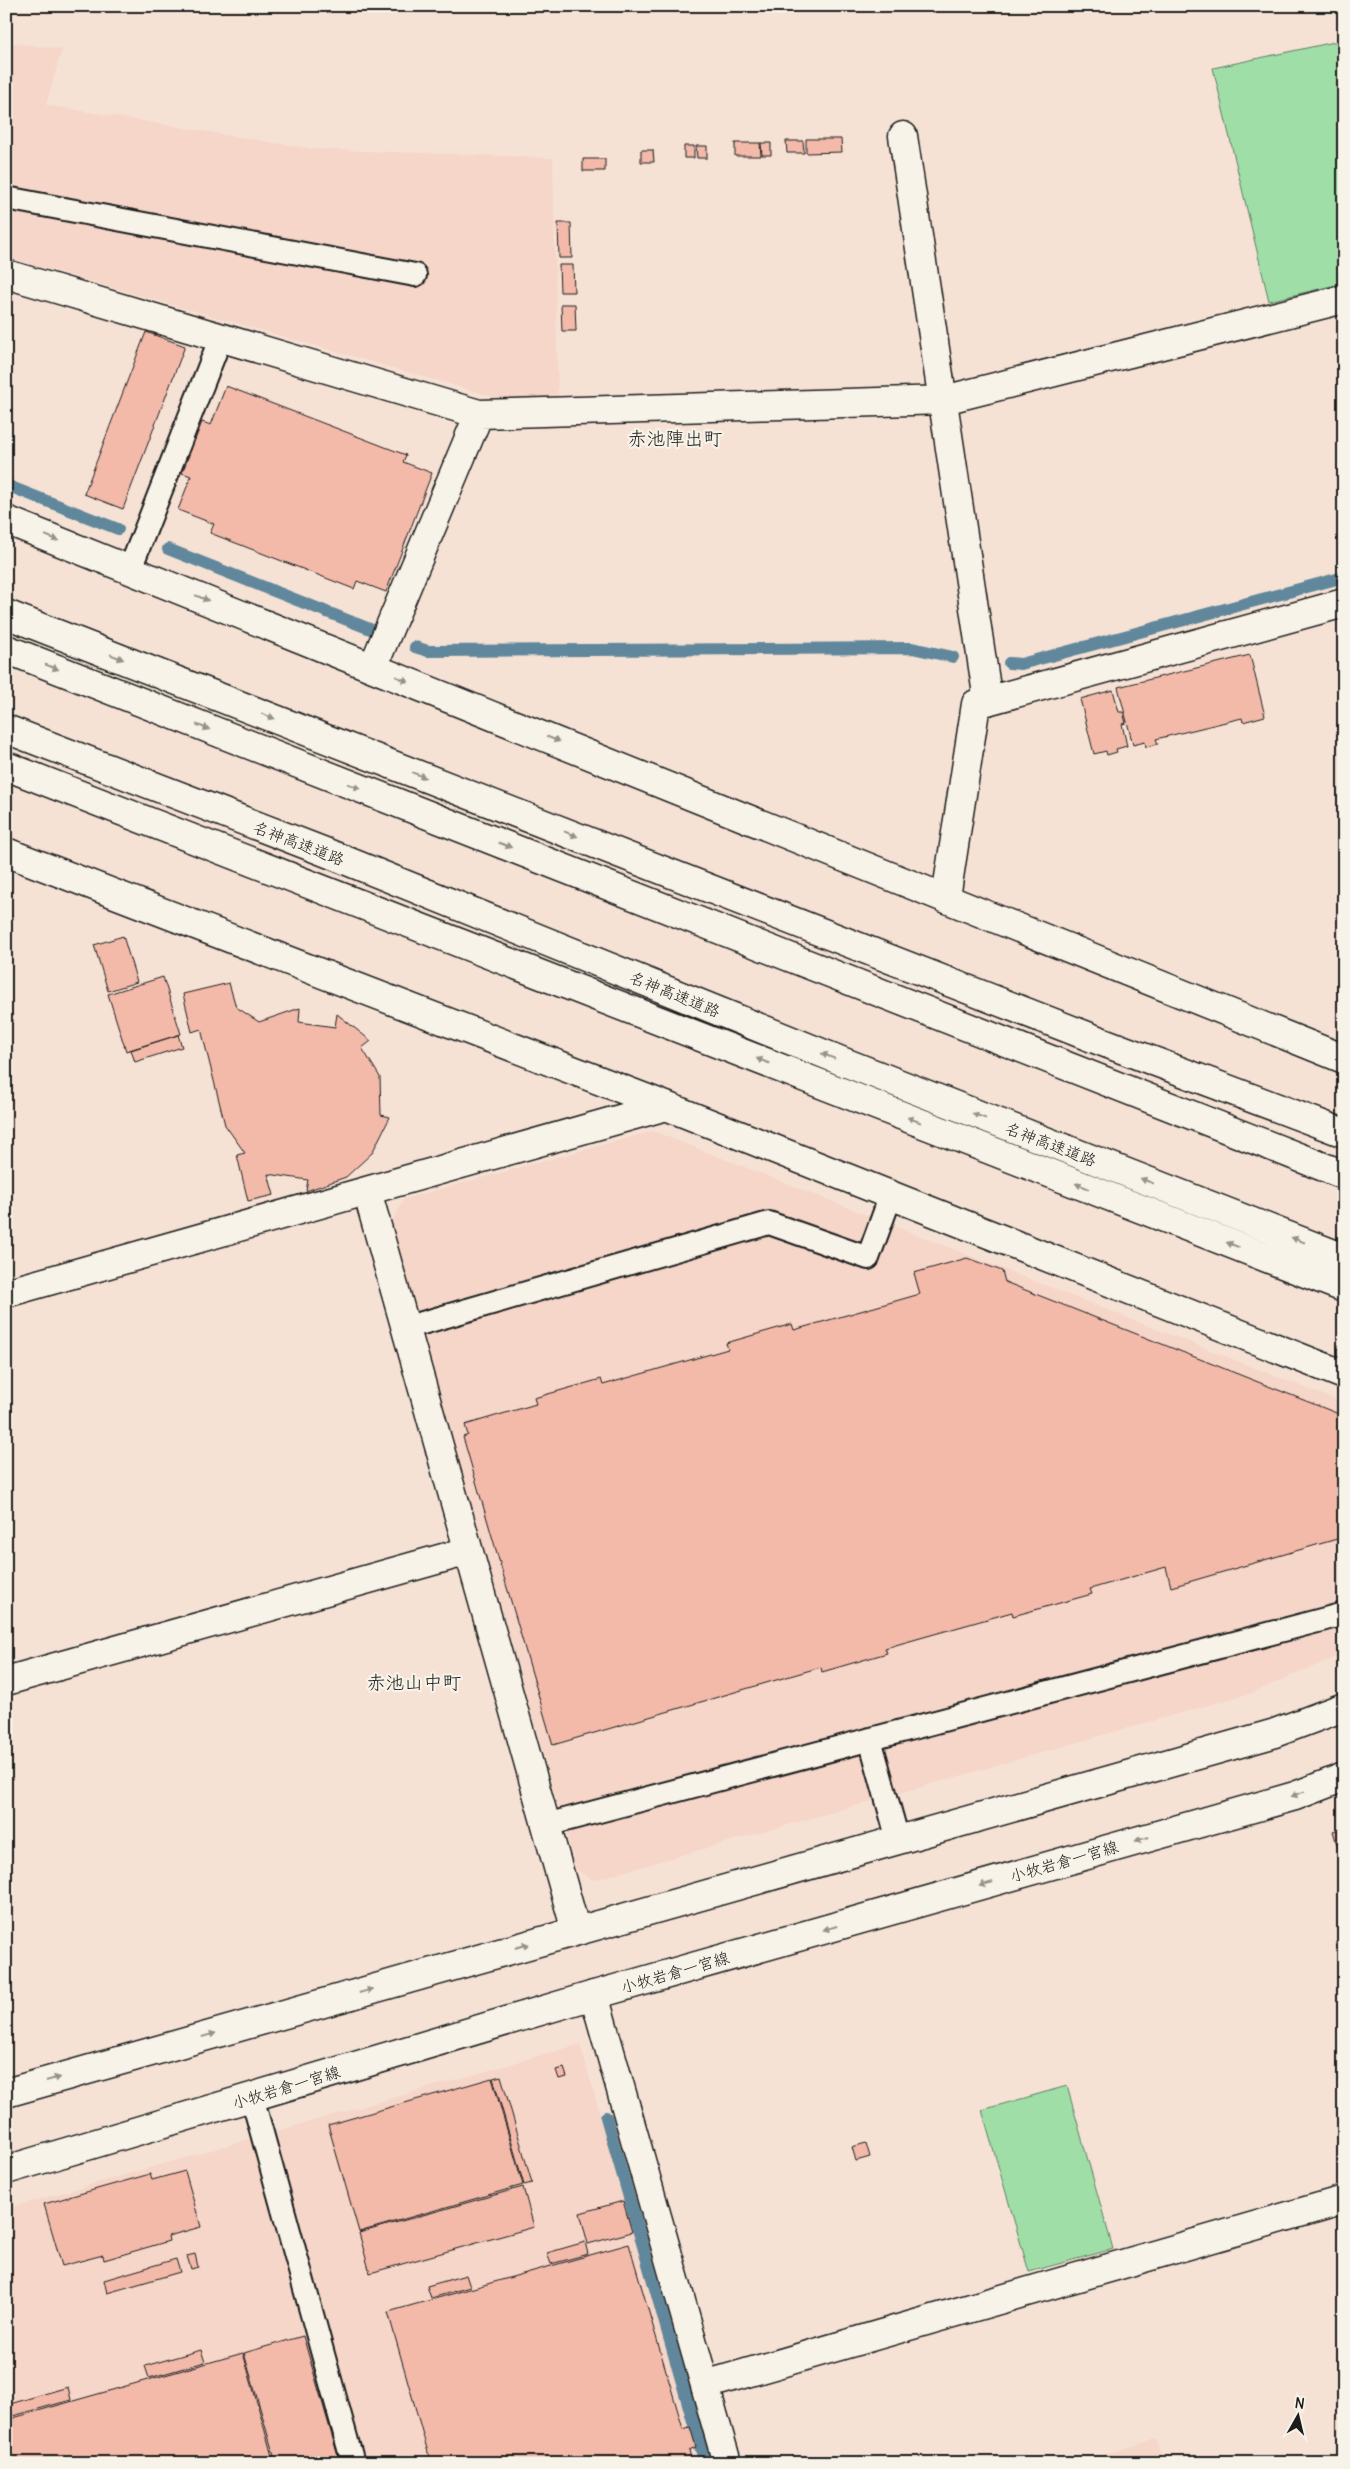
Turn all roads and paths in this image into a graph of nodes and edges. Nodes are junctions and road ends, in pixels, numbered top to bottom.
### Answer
1 (903, 136) dead end
2 (6, 198) edge
3 (6, 274) edge
4 (416, 275) dead end
5 (1344, 299) edge
6 (221, 337) junction
7 (944, 400) junction
8 (479, 414) junction
9 (6, 520) edge
10 (130, 569) junction
11 (1344, 603) edge
12 (6, 614) edge
13 (6, 649) edge
14 (373, 667) junction
15 (988, 701) junction
16 (6, 729) edge
17 (6, 766) edge
18 (6, 852) edge
19 (946, 897) junction
20 (1344, 1059) edge
21 (666, 1106) junction
22 (1344, 1133) edge
23 (1344, 1175) edge
24 (367, 1191) junction
25 (891, 1196) junction
26 (1344, 1258) edge
27 (1344, 1288) edge
28 (6, 1293) edge
29 (405, 1328) junction
30 (1344, 1375) edge
31 (468, 1551) junction
32 (1344, 1614) edge
33 (6, 1681) edge
34 (1344, 1708) edge
35 (870, 1739) junction
36 (1344, 1777) edge
37 (546, 1825) junction
38 (898, 1840) junction
39 (576, 1931) junction
40 (594, 1995) junction
41 (6, 2092) edge
42 (252, 2097) junction
43 (6, 2170) edge
44 (1344, 2200) edge
45 (705, 2385) junction
46 (353, 2463) edge
47 (726, 2463) edge

1 - 7 main road
2 - 4 lane
3 - 6 main road
5 - 7 main road
6 - 8 main road
6 - 10 lane
7 - 8 main road
7 - 15 main road
8 - 14 main road
9 -> 10 main road
10 -> 14 main road
11 - 15 main road
12 -> 22 main road
13 -> 23 main road
14 -> 19 main road
15 - 19 main road
26 -> 16 main road, 名神高速道路
27 -> 17 main road
18 - 21 main road
19 - 20 main road
21 - 24 main road
21 - 25 main road
24 - 28 main road
24 - 29 main road
25 - 29 lane
25 - 30 main road
29 - 31 main road
31 - 33 main road
31 - 37 main road
32 - 35 lane
34 - 38 main road
35 - 37 lane
35 - 38 lane
36 -> 40 main road, 小牧岩倉一宮線
37 - 39 main road
38 - 39 main road
41 -> 39 main road
40 - 42 main road, 小牧岩倉一宮線
40 - 45 main road
42 - 43 main road, 小牧岩倉一宮線
42 - 46 lane
44 - 45 main road
45 - 47 main road

